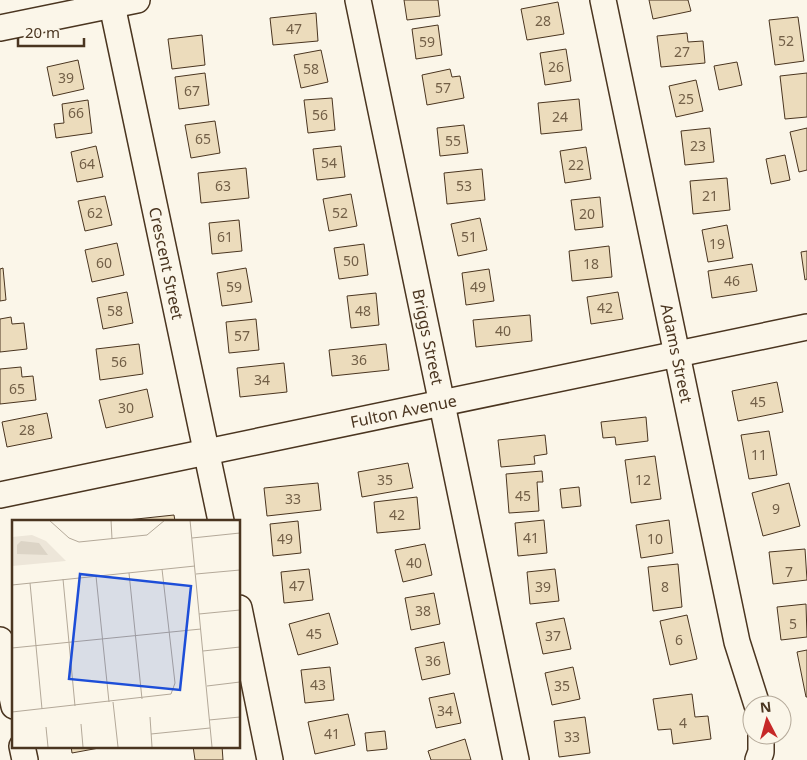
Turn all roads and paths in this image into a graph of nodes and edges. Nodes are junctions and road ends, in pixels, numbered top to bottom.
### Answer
1 (137, 0) edge
2 (358, 0) edge
3 (603, 0) edge
4 (112, 5) junction
5 (0, 28) edge
6 (807, 327) edge
7 (677, 354) junction
8 (442, 403) junction
9 (206, 452) junction
10 (0, 495) edge
11 (221, 520) edge
12 (240, 613) edge
13 (0, 640) edge
14 (754, 695) edge
15 (12, 697) edge
16 (761, 745) edge
17 (270, 760) edge
18 (516, 760) edge
19 (758, 760) edge

1 - 4 street
2 - 8 street, Briggs Street
3 - 7 street, Adams Street
4 - 5 street
4 - 9 street, Crescent Street
6 - 7 street, Fulton Avenue
7 - 8 street, Fulton Avenue
7 - 14 street, Adams Street
8 - 9 street, Fulton Avenue
8 - 18 street, Briggs Street
9 - 10 street, Fulton Avenue
9 - 11 street, Crescent Street
12 - 17 street
13 - 15 street
16 - 19 street

